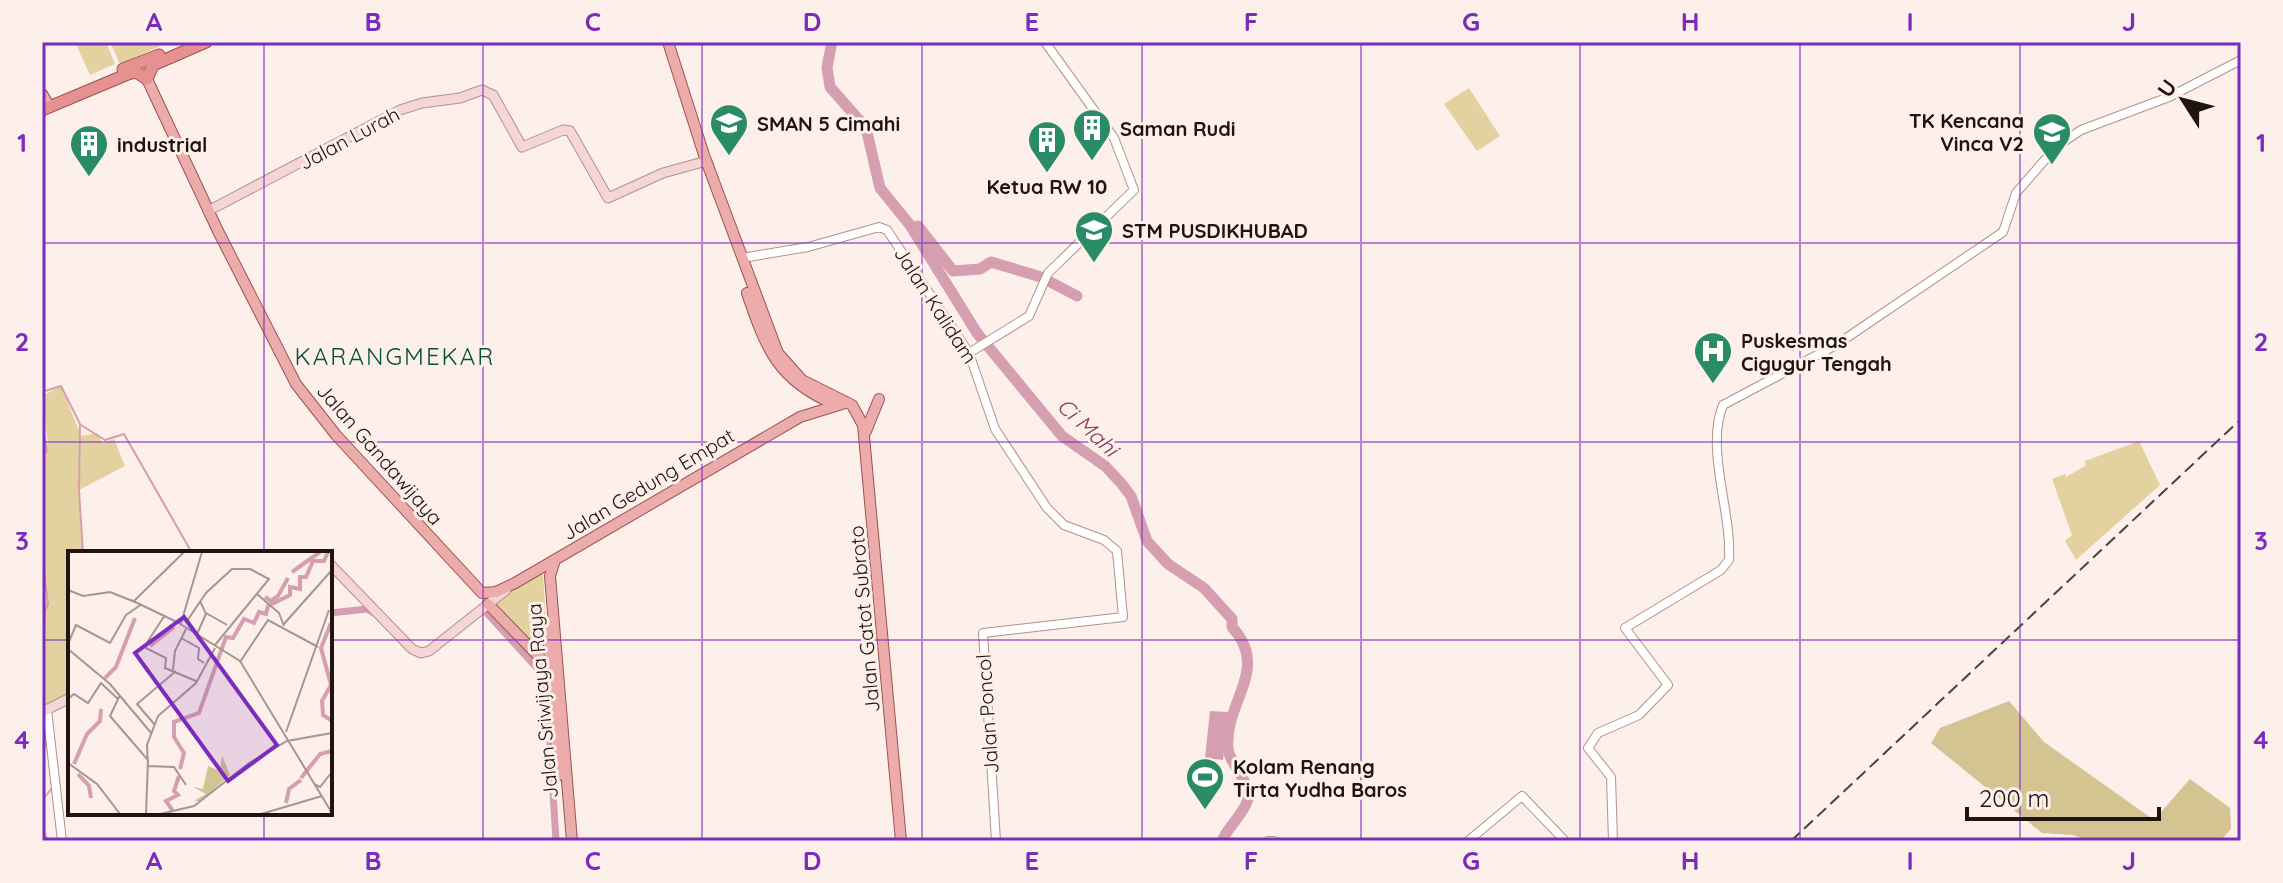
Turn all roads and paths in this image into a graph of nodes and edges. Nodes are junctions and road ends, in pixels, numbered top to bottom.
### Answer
1 (189, 42) edge
2 (206, 42) edge
3 (668, 42) edge
4 (1045, 42) edge
5 (2241, 60) edge
6 (147, 79) junction
7 (45, 103) edge
8 (704, 159) junction
9 (208, 211) junction
10 (739, 254) junction
11 (969, 353) junction
12 (810, 388) junction
13 (879, 399) dead end
14 (840, 404) junction
15 (800, 417) junction
16 (866, 437) junction
17 (555, 560) junction
18 (332, 566) edge
19 (530, 574) junction
20 (515, 583) junction
21 (488, 604) junction
22 (1123, 617) joint
23 (551, 669) junction
24 (68, 699) edge
25 (44, 711) edge
26 (62, 841) edge
27 (565, 841) edge
28 (572, 841) edge
29 (901, 841) edge
30 (996, 841) edge
31 (1268, 841) edge
32 (1274, 841) edge
33 (1468, 841) edge
34 (1565, 841) edge
35 (1613, 841) edge

1 - 7 highway
2 - 6 highway
3 - 8 main road
4 - 11 street
5 - 35 street
6 - 7 highway
6 - 9 main road, Jalan Gandawijaya
8 - 9 main road, Jalan Lurah
8 - 10 main road
9 - 20 main road, Jalan Gandawijaya
10 - 11 street, Jalan Kalidam
10 - 12 main road
11 - 22 street, Jalan Kalidam
12 - 14 main road
12 - 15 main road
13 - 16 main road
14 - 15 main road, Jalan Gedung Empat
14 - 16 main road, Jalan Gatot Subroto
15 - 17 main road, Jalan Gedung Empat
16 - 29 main road, Jalan Gatot Subroto
17 - 19 main road, Jalan Gedung Empat
17 - 28 main road, Jalan Sriwijaya Raya
18 - 21 main road
19 - 20 main road, Jalan Gedung Empat
19 - 23 main road, Jalan Sriwijaya Raya
20 - 21 main road
21 - 23 main road
22 - 30 street, Jalan Poncol
23 - 27 main road, Jalan Sriwijaya Raya
24 - 25 main road
25 - 26 street
31 - 32 street
33 - 34 street

